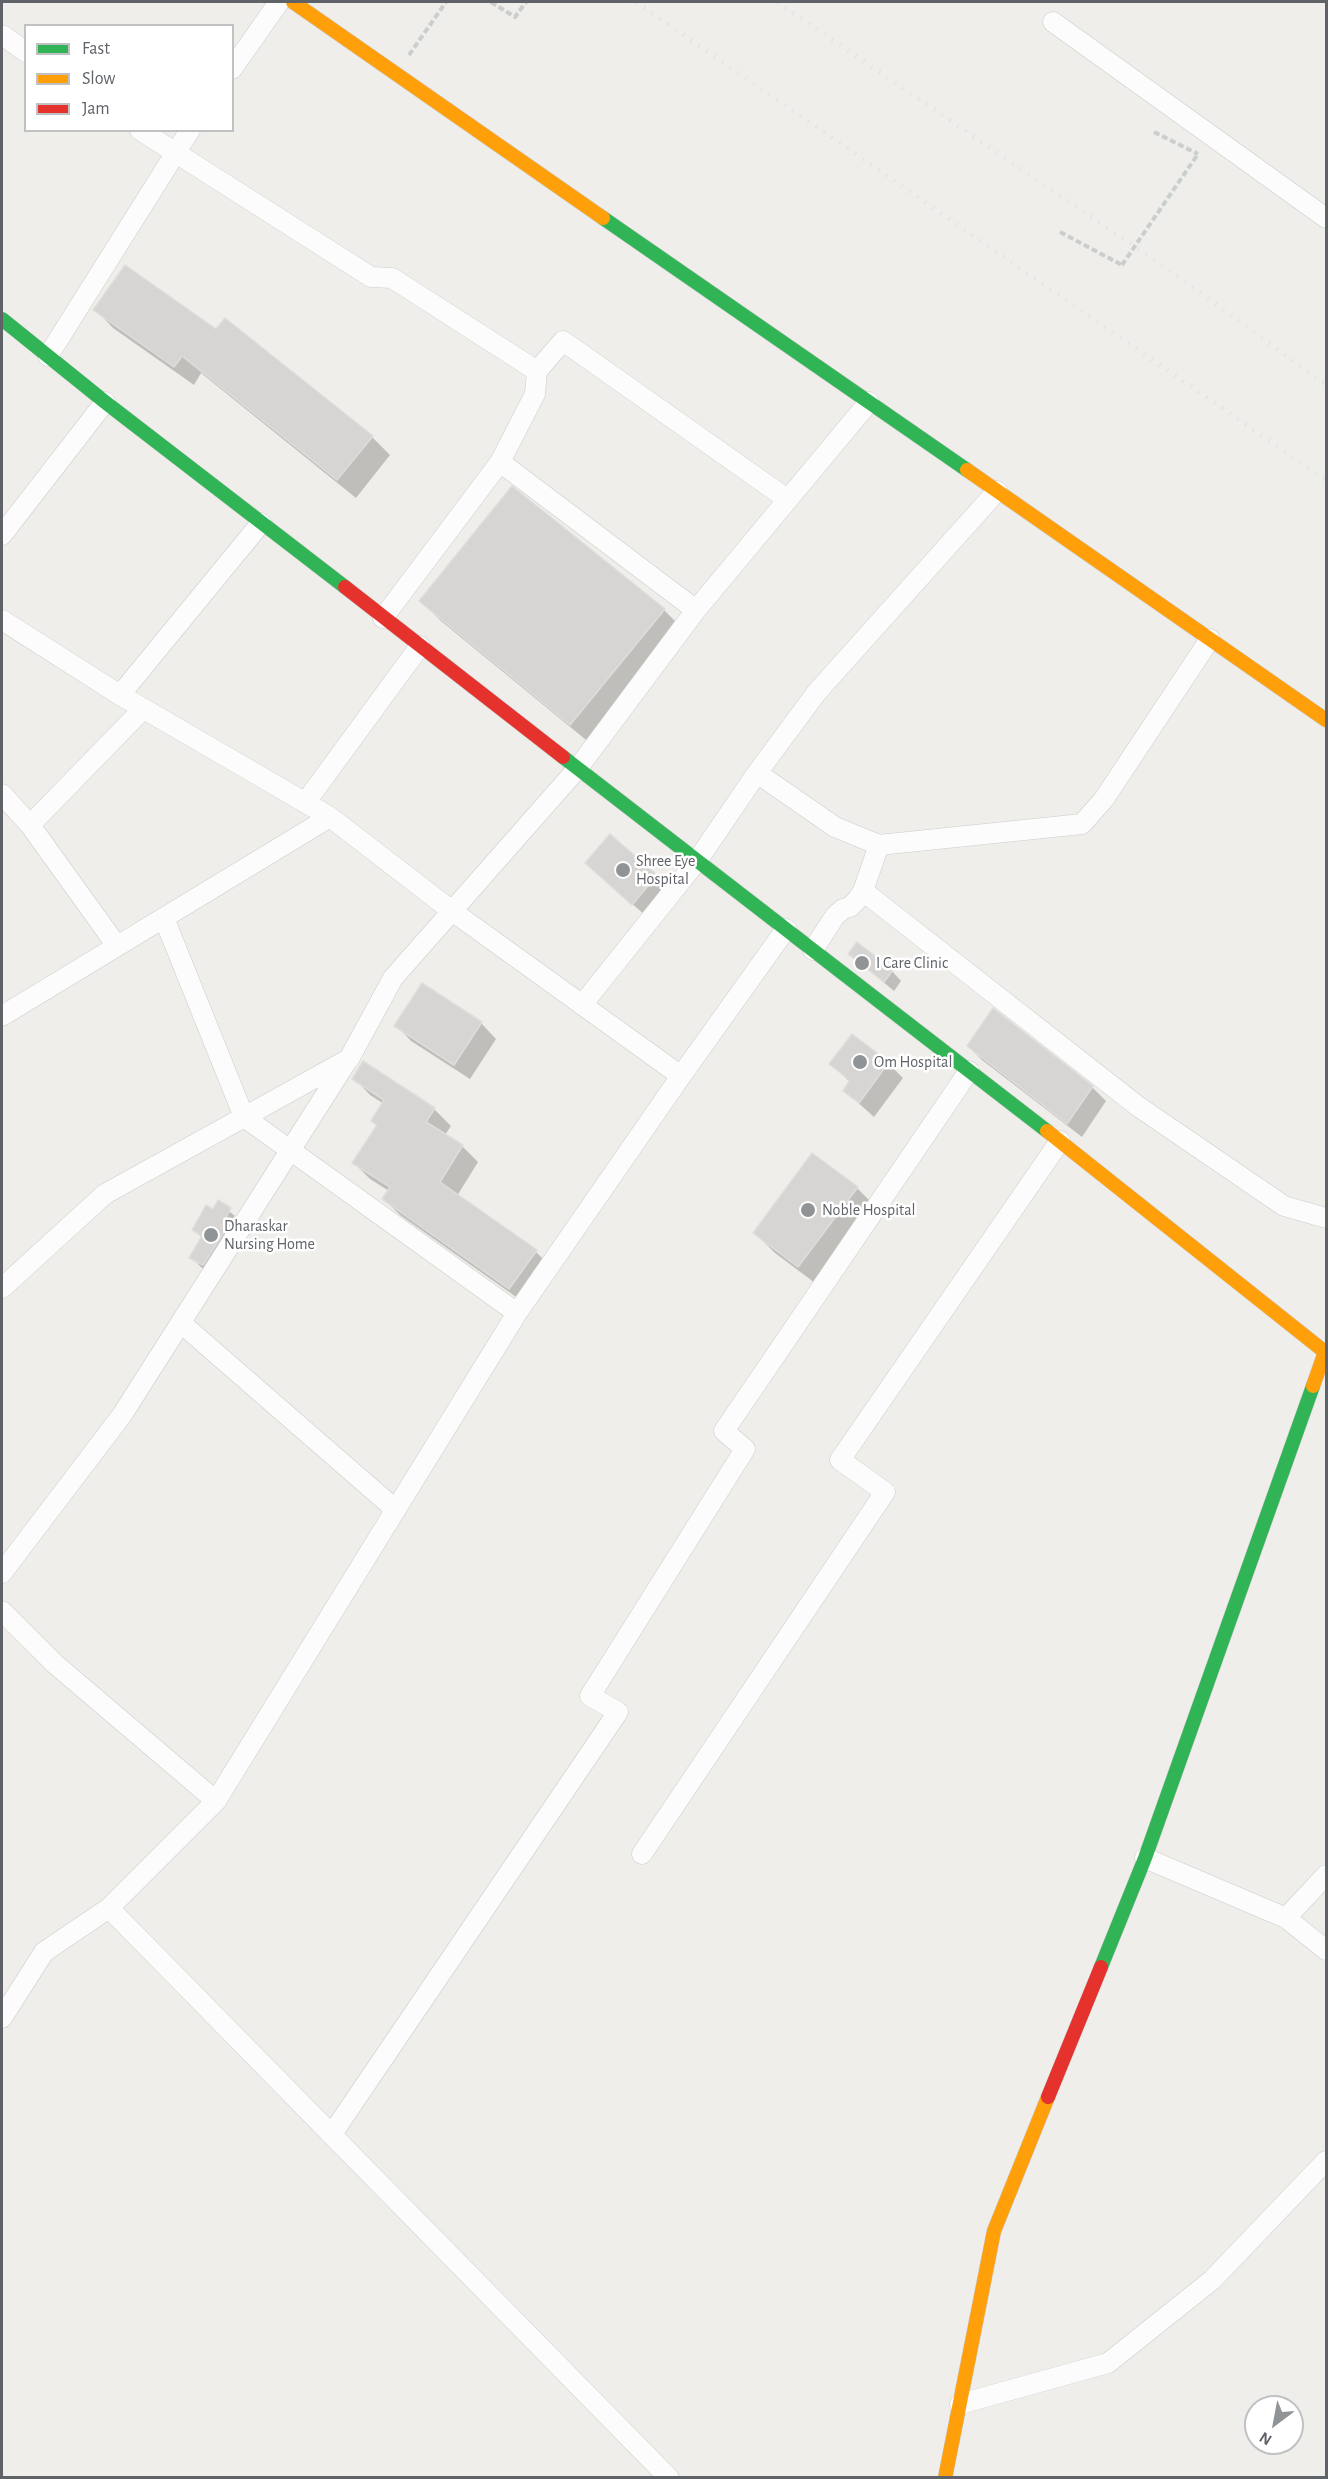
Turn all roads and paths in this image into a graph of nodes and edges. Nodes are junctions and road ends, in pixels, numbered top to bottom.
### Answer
1 (279, 2) edge
2 (293, 2) edge
3 (446, 2) edge
4 (491, 2) edge
5 (526, 2) edge
6 (1053, 22) dead end
7 (2, 35) edge
8 (24, 51) edge
9 (234, 66) edge
10 (396, 73) junction
11 (143, 132) edge
12 (189, 132) edge
13 (1154, 132) dead end
14 (174, 154) junction
15 (1326, 218) edge
16 (1060, 232) dead end
17 (2, 320) edge
18 (48, 356) junction
19 (537, 371) junction
20 (105, 402) junction
21 (869, 402) junction
22 (500, 462) junction
23 (997, 491) junction
24 (787, 499) junction
25 (261, 523) junction
26 (2, 535) edge
27 (696, 610) junction
28 (383, 618) junction
29 (2, 621) edge
30 (1210, 639) junction
31 (420, 646) junction
32 (120, 695) junction
33 (143, 708) junction
34 (1326, 720) edge
35 (578, 768) junction
36 (757, 773) junction
37 (2, 794) edge
38 (305, 803) junction
39 (330, 817) junction
40 (30, 825) junction
41 (879, 845) junction
42 (697, 861) junction
43 (863, 891) junction
44 (452, 911) junction
45 (164, 918) junction
46 (786, 929) junction
47 (117, 946) junction
48 (813, 950) junction
49 (582, 1005) junction
50 (2, 1016) edge
51 (349, 1059) junction
52 (969, 1071) junction
53 (681, 1076) junction
54 (244, 1117) junction
55 (1060, 1141) junction
56 (290, 1152) junction
57 (1326, 1218) edge
58 (2, 1288) edge
59 (517, 1313) junction
60 (181, 1323) junction
61 (1326, 1350) edge
62 (396, 1510) junction
63 (2, 1573) edge
64 (2, 1611) edge
65 (216, 1801) junction
66 (642, 1854) dead end
67 (1145, 1858) junction
68 (1326, 1875) edge
69 (109, 1908) junction
70 (1286, 1918) junction
71 (1326, 1950) edge
72 (2, 2018) edge
73 (332, 2134) junction
74 (1326, 2161) edge
75 (960, 2404) junction
76 (669, 2478) edge
77 (945, 2478) edge

1 - 9 street
2 - 10 main road
3 - 10 path
4 - 5 path
6 - 15 street
7 - 8 street
10 - 21 main road
11 - 14 street
12 - 14 street
13 - 16 path, bridge
14 - 18 street
14 - 19 street
17 - 18 main road
18 - 20 main road
19 - 22 street
19 - 24 street
20 - 25 main road
20 - 26 street
21 - 23 main road
21 - 24 street
22 - 27 street
22 - 28 street
23 - 30 main road
23 - 36 street
24 - 27 street
25 - 28 main road
25 - 32 street
27 - 35 street
28 - 31 main road
29 - 32 street
30 - 34 main road
30 - 41 street
31 - 35 main road
31 - 38 street
32 - 33 street
33 - 38 street
33 - 40 street
35 - 42 main road
35 - 44 street
36 - 41 street
36 - 42 street
37 - 40 street
38 - 39 street
39 - 44 street
39 - 45 street
40 - 47 street
41 - 43 street
42 - 46 main road
42 - 49 street
43 - 48 street
43 - 57 street
44 - 49 street
44 - 51 street
45 - 47 street
45 - 54 street
46 - 48 main road
46 - 53 street
47 - 50 street
48 - 52 main road
49 - 53 street
51 - 54 street
51 - 56 street
52 - 55 main road
52 - 73 street
53 - 59 street
54 - 56 street
54 - 58 street
55 - 61 main road
55 - 66 street
56 - 59 street
56 - 60 street
59 - 62 street
60 - 62 street
60 - 63 street
61 - 67 main road
62 - 65 street
64 - 65 street
65 - 69 street
67 - 70 street
67 - 75 main road
68 - 70 street
69 - 72 street
69 - 73 street
70 - 71 street
73 - 76 street
74 - 75 street
75 - 77 main road

